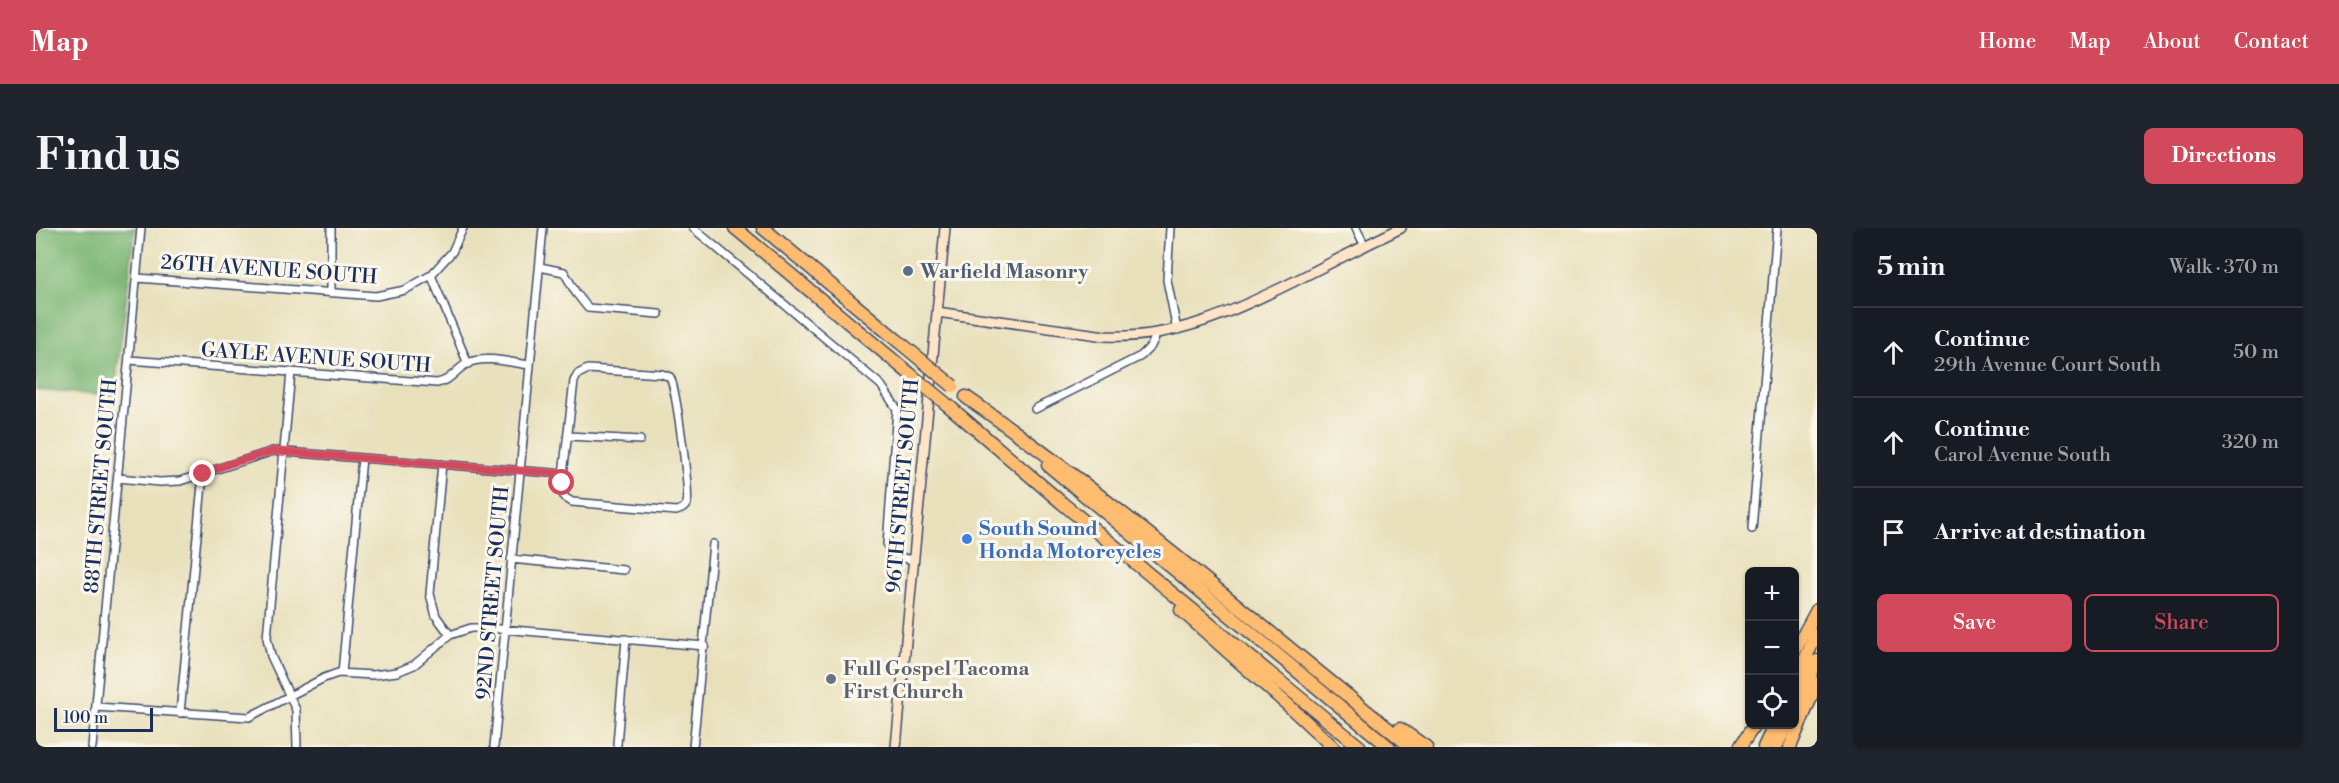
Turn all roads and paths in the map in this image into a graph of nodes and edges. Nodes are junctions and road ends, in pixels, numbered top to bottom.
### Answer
1 (141, 228) edge
2 (331, 228) edge
3 (463, 228) edge
4 (543, 228) edge
5 (693, 228) edge
6 (735, 228) edge
7 (764, 228) edge
8 (945, 228) edge
9 (1170, 228) edge
10 (1356, 228) edge
11 (1401, 228) edge
12 (1778, 228) edge
13 (1365, 246) junction
14 (540, 267) junction
15 (431, 275) junction
16 (137, 278) junction
17 (331, 293) junction
18 (937, 312) junction
19 (659, 314) dead end
20 (1177, 330) junction
21 (1157, 333) junction
22 (129, 360) junction
23 (468, 364) junction
24 (530, 364) junction
25 (291, 372) junction
26 (966, 397) junction
27 (1035, 409) dead end
28 (569, 435) junction
29 (640, 440) dead end
30 (284, 452) junction
31 (363, 458) junction
32 (442, 464) junction
33 (520, 471) junction
34 (203, 474) junction
35 (564, 474) junction
36 (118, 478) junction
37 (1062, 503) junction
38 (1752, 529) dead end
39 (714, 544) dead end
40 (512, 559) junction
41 (914, 560) junction
42 (624, 570) dead end
43 (1817, 610) edge
44 (505, 629) junction
45 (1817, 634) edge
46 (450, 635) junction
47 (626, 639) junction
48 (1799, 643) edge
49 (705, 646) junction
50 (1817, 661) edge
51 (342, 673) junction
52 (1797, 675) edge
53 (1817, 683) edge
54 (1337, 688) junction
55 (291, 697) junction
56 (1799, 698) edge
57 (96, 707) junction
58 (180, 713) junction
59 (1752, 729) edge
60 (1773, 729) edge
61 (1784, 729) edge
62 (617, 744) dead end
63 (92, 747) edge
64 (297, 747) edge
65 (494, 747) edge
66 (693, 747) edge
67 (896, 747) edge
68 (1333, 747) edge
69 (1360, 747) edge
70 (1389, 747) edge
71 (1411, 747) edge
72 (1426, 747) edge
73 (1740, 747) edge
74 (1764, 747) edge
75 (1776, 747) edge
76 (1790, 747) edge

1 - 16 street, 88TH STREET SOUTH
2 - 17 street
3 - 15 street, 26TH AVENUE SOUTH
4 - 14 street, 92ND STREET SOUTH
5 - 41 street
6 - 37 highway, bridge
7 - 26 highway, bridge
8 - 18 main road, 96TH STREET SOUTH
9 - 20 street
10 - 13 street
11 - 13 main road
12 - 38 street
13 - 20 main road
14 - 19 street
14 - 24 street, 92ND STREET SOUTH
15 - 17 street, 26TH AVENUE SOUTH
15 - 23 street
16 - 17 street, 26TH AVENUE SOUTH
16 - 22 street, 88TH STREET SOUTH
18 - 21 main road
18 - 41 main road, 96TH STREET SOUTH
20 - 21 main road
21 - 27 street
22 - 25 street, GAYLE AVENUE SOUTH
22 - 36 street, 88TH STREET SOUTH
23 - 24 street
23 - 25 street, GAYLE AVENUE SOUTH
24 - 33 street, 92ND STREET SOUTH
25 - 30 street
26 - 54 highway
26 - 70 highway
28 - 29 street
28 - 35 street
28 - 35 street
30 - 31 street
30 - 34 street
30 - 55 street
31 - 32 street
31 - 51 street
32 - 33 street
32 - 46 street
33 - 35 street
33 - 40 street, 92ND STREET SOUTH
34 - 36 street
34 - 58 street
36 - 57 street, 88TH STREET SOUTH
37 - 68 highway
37 - 69 highway
39 - 49 street
40 - 42 street
40 - 44 street, 92ND STREET SOUTH
41 - 67 main road, 96TH STREET SOUTH
43 - 48 highway
44 - 46 street
44 - 47 street
44 - 65 street, 92ND STREET SOUTH
45 - 52 highway
46 - 51 street
47 - 49 street
47 - 62 street
49 - 66 street
50 - 56 highway
51 - 55 street
53 - 76 highway
54 - 71 highway
54 - 72 highway
55 - 58 street
55 - 64 street
57 - 58 street
57 - 63 street, 88TH STREET SOUTH
59 - 73 highway
60 - 74 highway
61 - 75 highway

